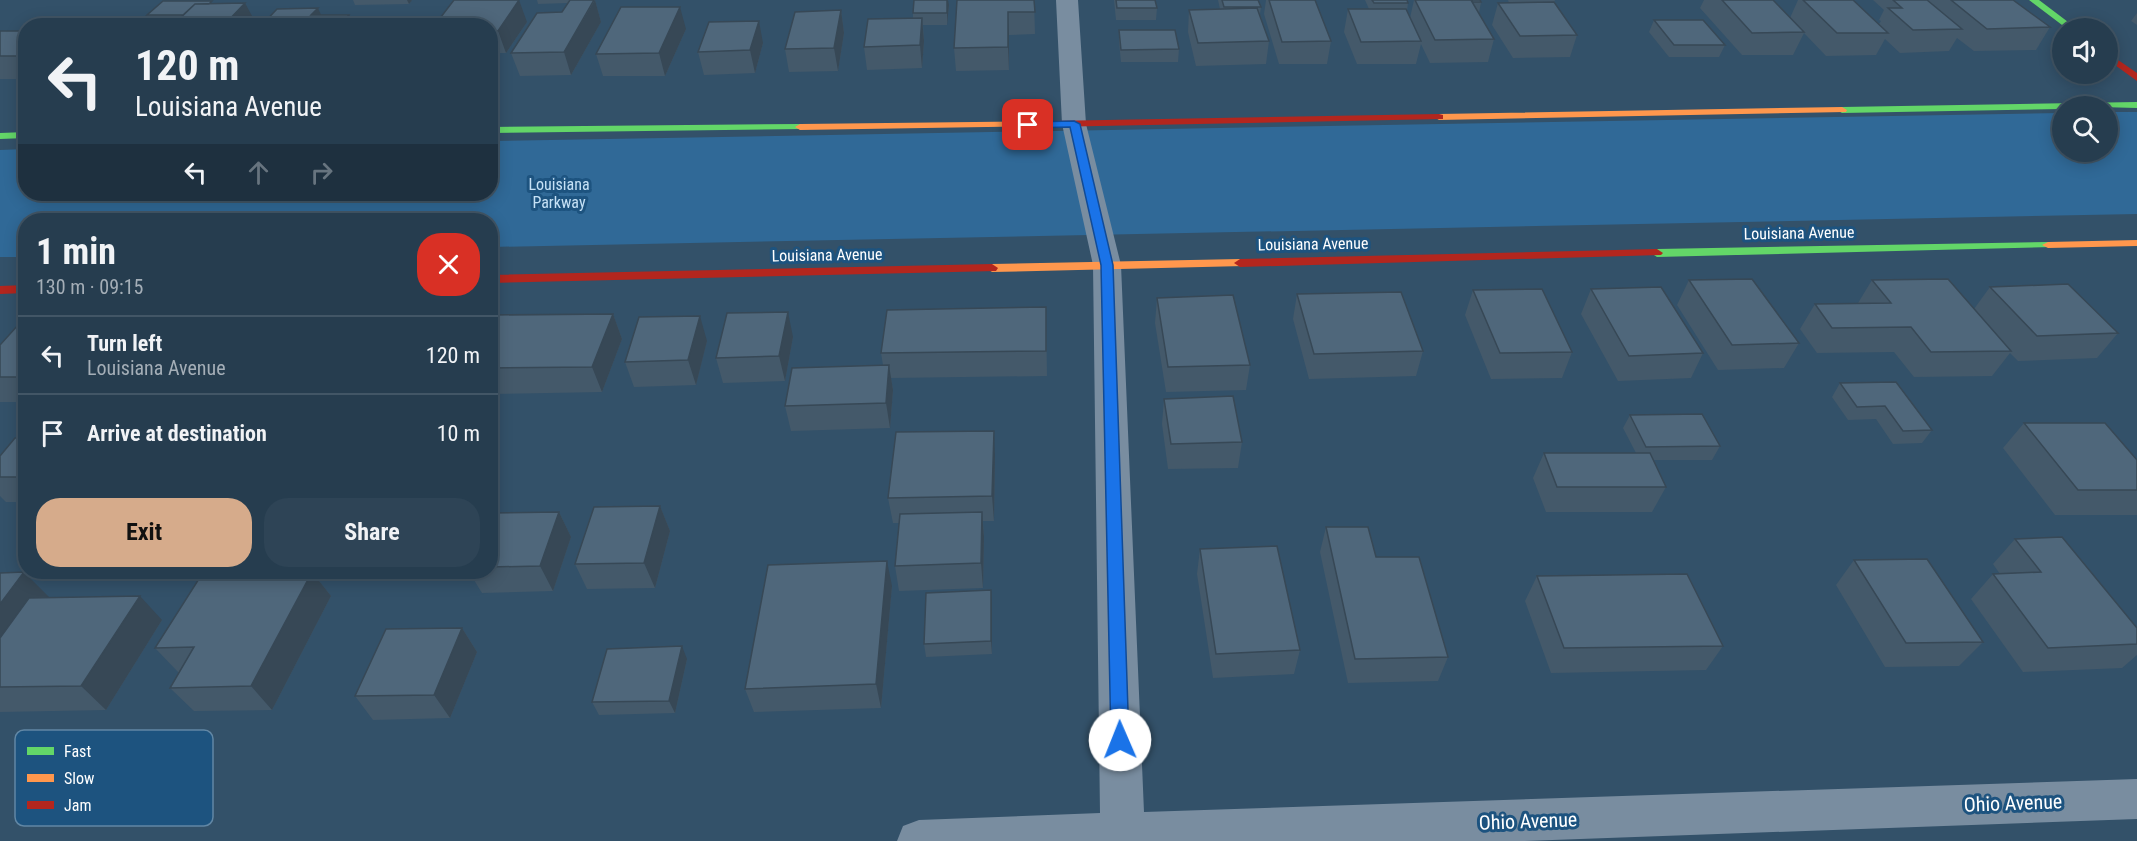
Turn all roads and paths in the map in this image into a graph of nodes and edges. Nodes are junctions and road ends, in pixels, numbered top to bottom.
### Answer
1 (1067, 0) edge
2 (2033, 0) edge
3 (2057, 18) edge
4 (2118, 64) edge
5 (2137, 78) edge
6 (2137, 105) edge
7 (1074, 124) junction
8 (498, 130) edge
9 (18, 135) edge
10 (0, 136) edge
11 (2137, 243) edge
12 (1107, 265) junction
13 (498, 279) edge
14 (18, 289) edge
15 (0, 290) edge
16 (2137, 799) edge
17 (1123, 838) edge
18 (919, 841) edge

1 - 7 street
2 - 3 main road
4 - 5 main road
6 - 7 main road
7 - 8 main road
7 - 12 street
9 - 10 main road
11 - 12 main road, Louisiana Avenue
12 - 13 main road, Louisiana Avenue
12 - 17 street
14 - 15 main road
16 - 17 street, Ohio Avenue
17 - 18 street, Ohio Avenue

